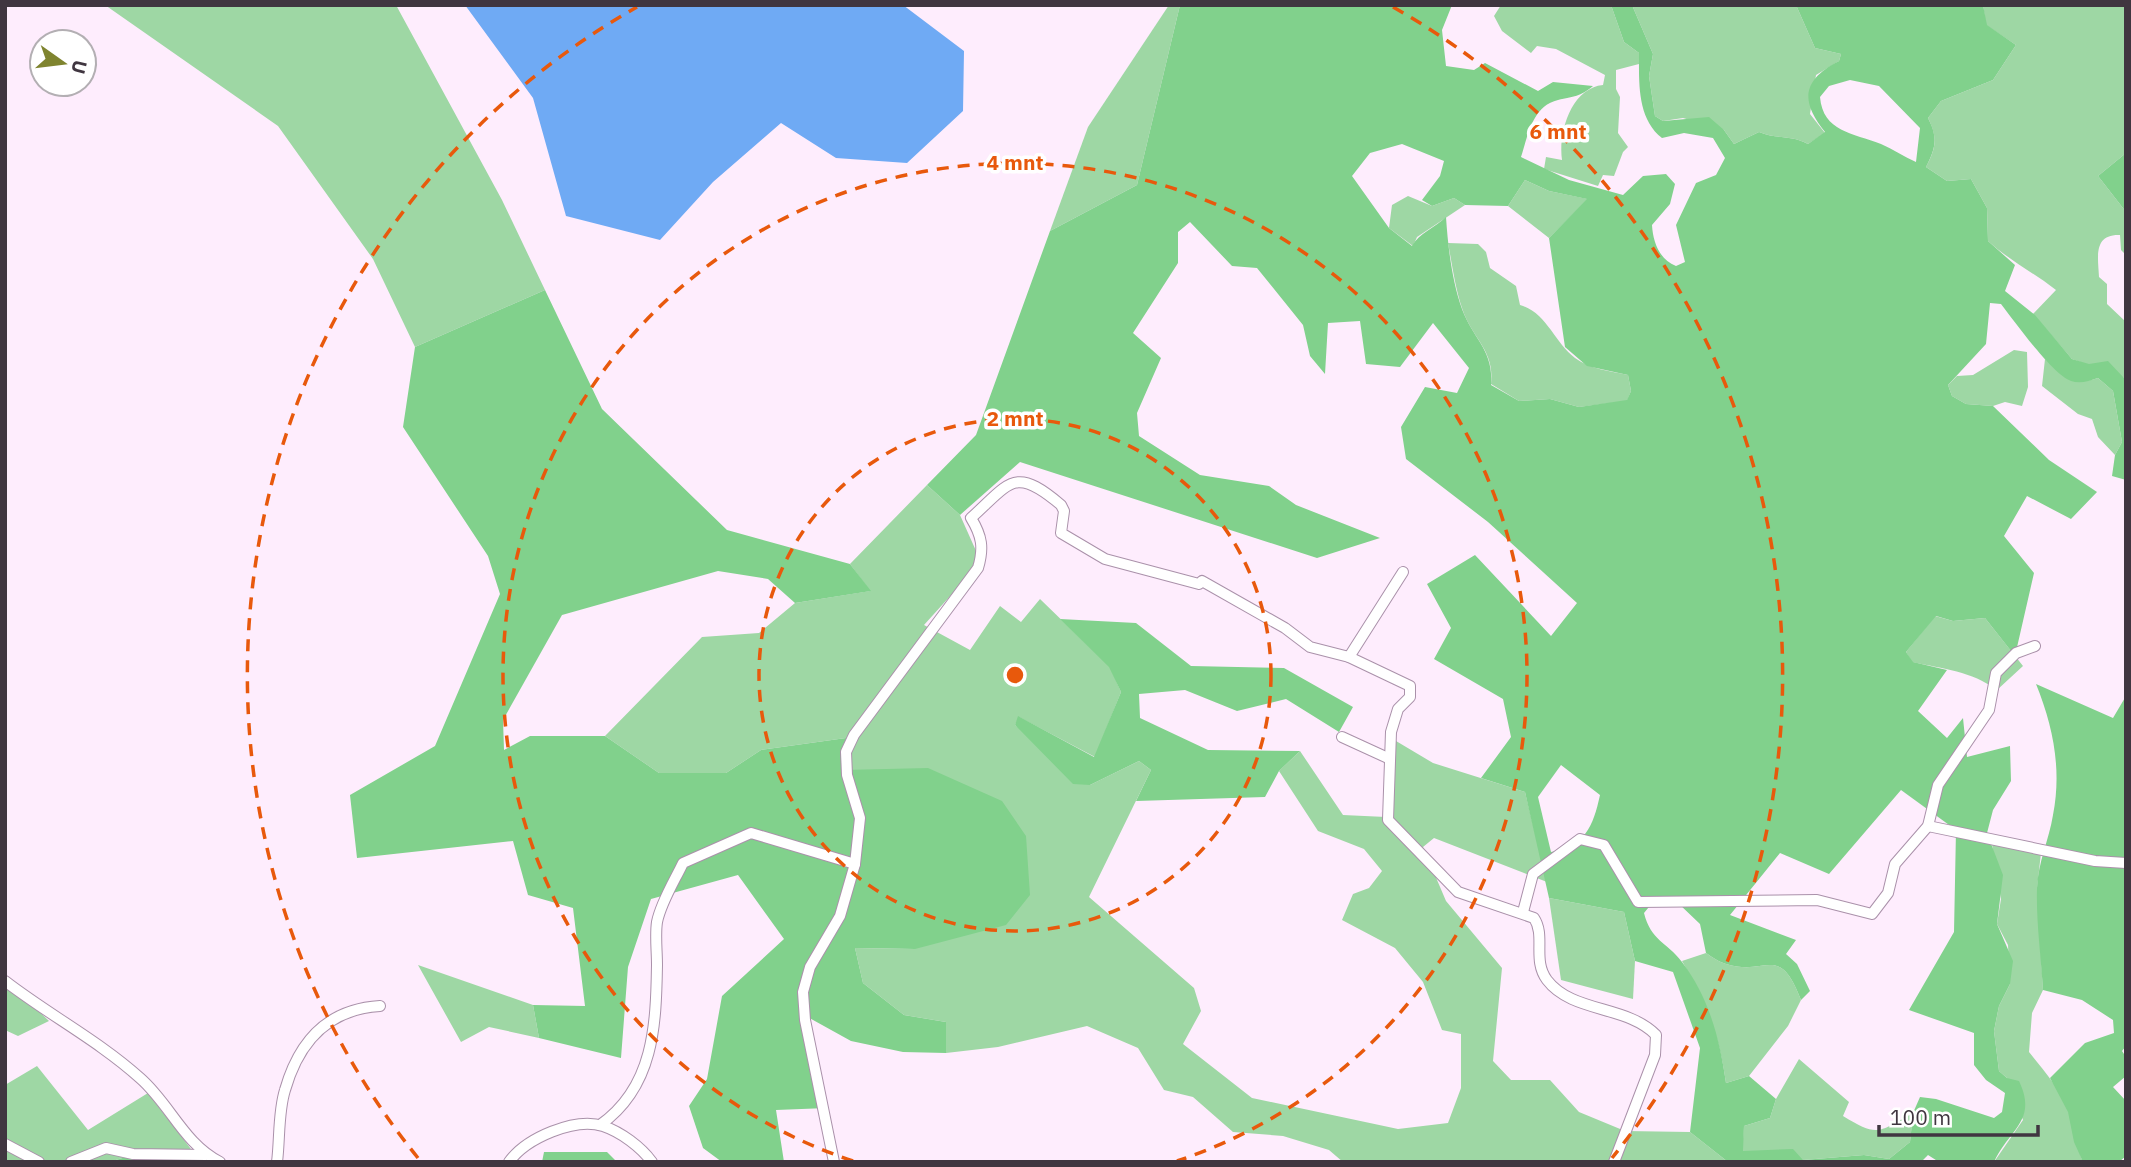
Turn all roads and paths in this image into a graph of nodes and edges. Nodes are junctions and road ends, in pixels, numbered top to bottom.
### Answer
1 (1403, 572) dead end
2 (2035, 646) dead end
3 (1349, 657) junction
4 (1342, 737) dead end
5 (1390, 759) junction
6 (1928, 826) junction
7 (2126, 863) edge
8 (855, 864) junction
9 (1524, 912) junction
10 (5, 981) edge
11 (380, 1006) dead end
12 (600, 1125) junction
13 (5, 1144) edge
14 (206, 1155) junction
15 (39, 1162) edge
16 (71, 1162) edge
17 (220, 1162) edge
18 (277, 1162) edge
19 (509, 1162) edge
20 (652, 1162) edge
21 (834, 1162) edge
22 (1614, 1162) edge

1 - 3 street
2 - 6 street
3 - 5 street
3 - 8 street
4 - 5 street
5 - 9 street
6 - 7 street
6 - 9 street
8 - 12 street
8 - 21 street
9 - 22 street
10 - 14 street
11 - 18 street
12 - 19 street
12 - 20 street
13 - 15 street
14 - 16 street
14 - 17 street

